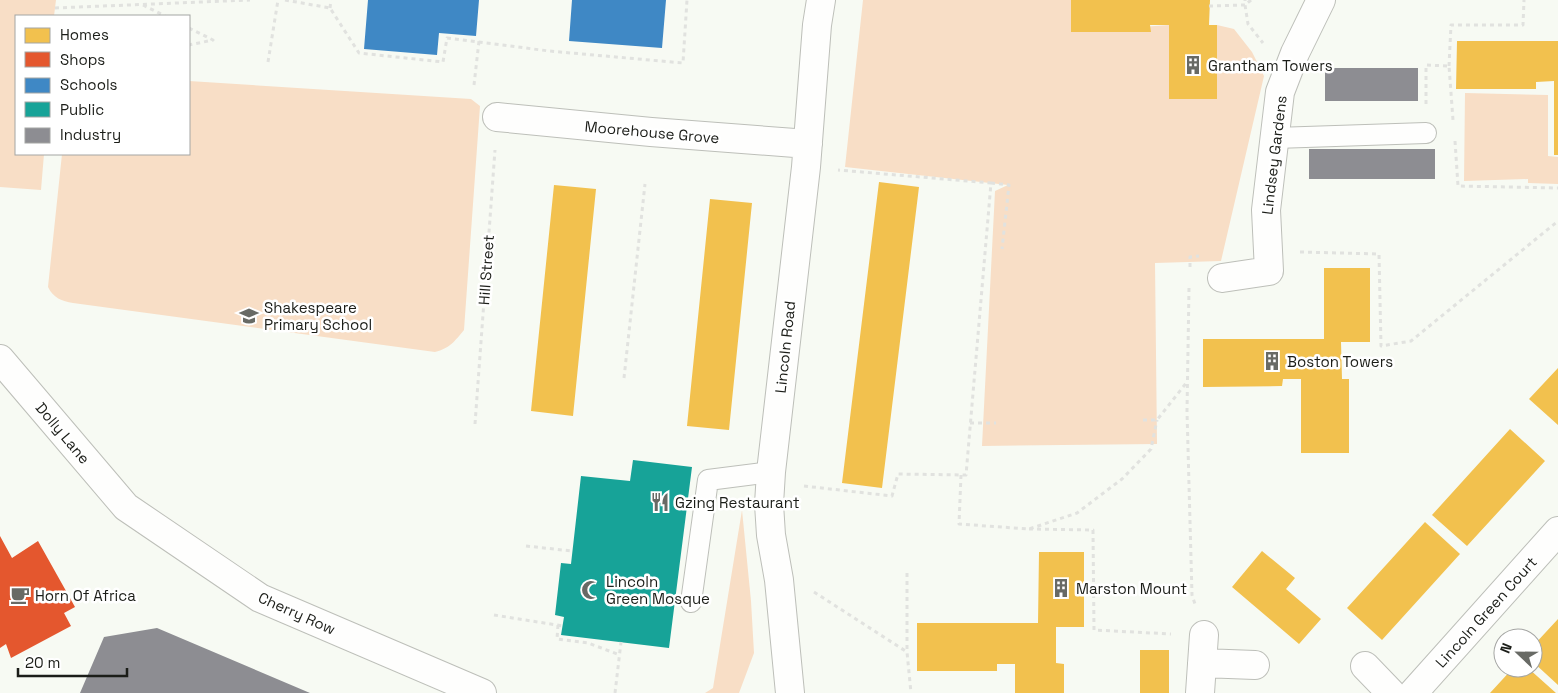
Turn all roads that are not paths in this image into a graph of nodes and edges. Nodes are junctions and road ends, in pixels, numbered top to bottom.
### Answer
1 (821, 0) edge
2 (1321, 0) edge
3 (497, 117) road end
4 (1426, 133) road end
5 (1275, 138) junction
6 (808, 144) junction
7 (1222, 278) dead end
8 (0, 359) edge
9 (771, 472) junction
10 (126, 508) joint
11 (1558, 531) edge
12 (691, 602) dead end
13 (1204, 635) road end
14 (1202, 663) junction
15 (1255, 665) dead end
16 (1365, 666) dead end
17 (482, 693) edge
18 (790, 693) edge
19 (1200, 693) edge
20 (1391, 693) edge
21 (1413, 693) edge

1 - 6 street, Lincoln Road
2 - 5 street, Lindsey Gardens
3 - 6 street, Moorehouse Grove
4 - 5 lane
5 - 7 street, Lindsey Gardens
6 - 9 street, Lincoln Road
8 - 10 street, Dolly Lane
9 - 12 lane
9 - 18 street, Lincoln Road
10 - 17 street, Cherry Row
11 - 21 street, Lincoln Green Court
13 - 14 street
14 - 15 street
14 - 19 street
16 - 20 street

